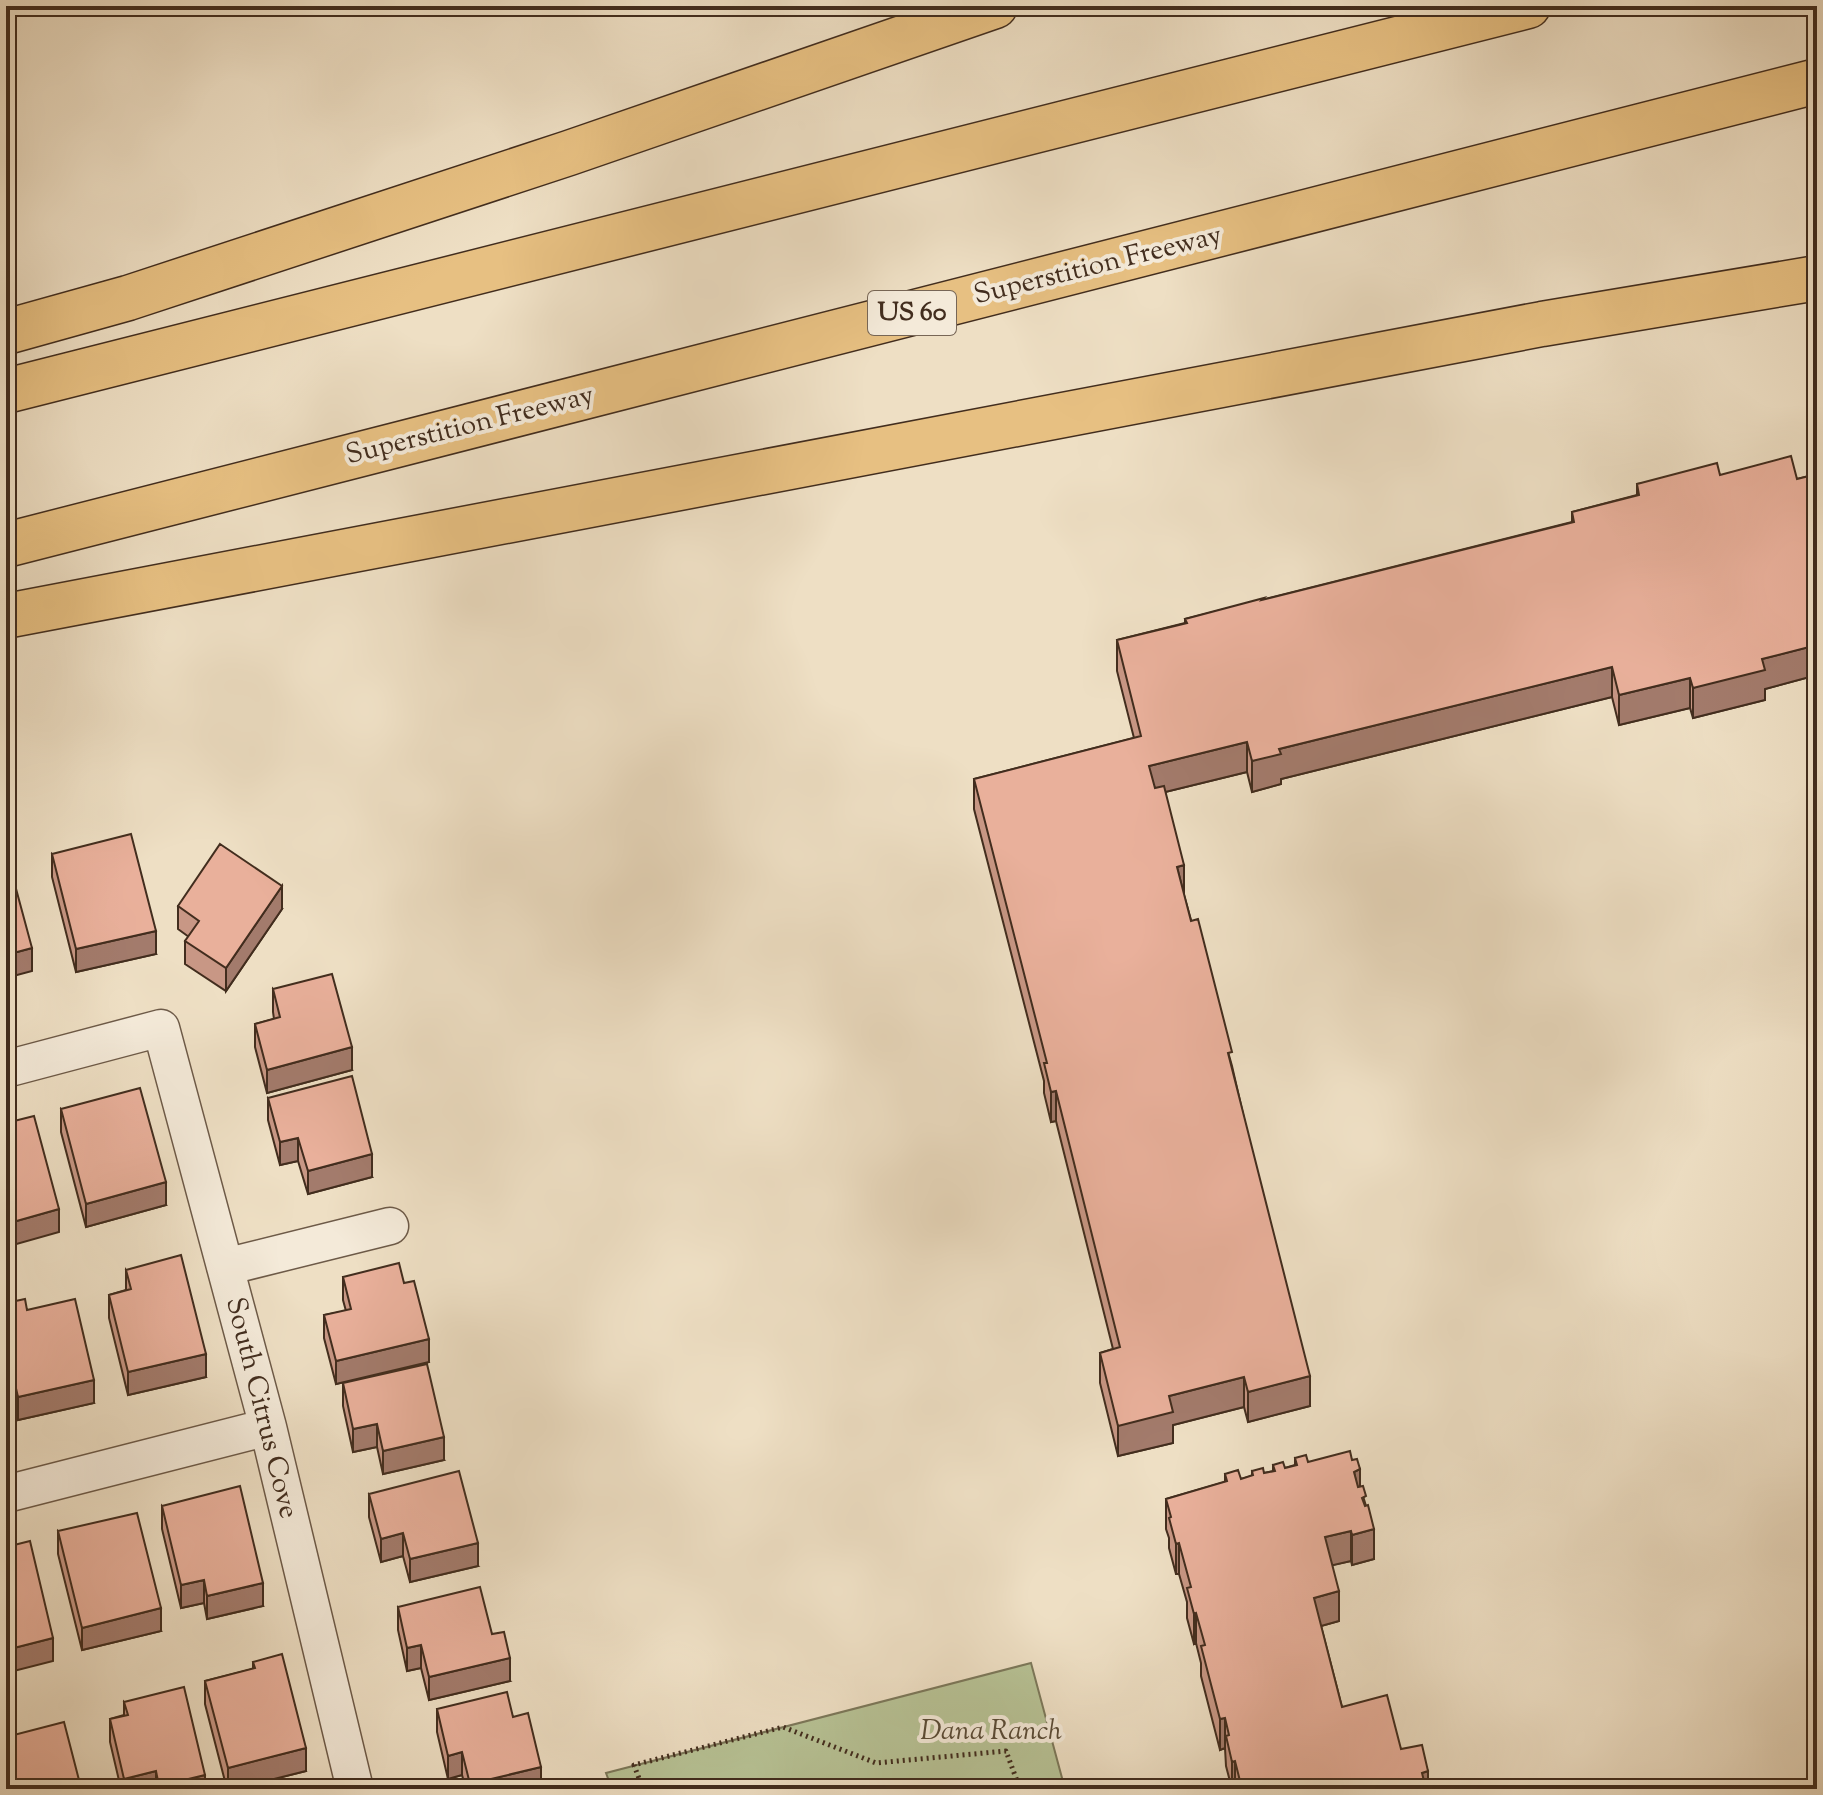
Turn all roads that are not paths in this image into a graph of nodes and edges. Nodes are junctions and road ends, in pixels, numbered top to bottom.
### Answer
1 (995, 6) edge
2 (1528, 6) edge
3 (1817, 81) edge
4 (1817, 278) edge
5 (6, 332) edge
6 (6, 391) edge
7 (6, 545) edge
8 (6, 616) edge
9 (6, 1069) edge
10 (390, 1226) dead end
11 (225, 1267) junction
12 (268, 1427) junction
13 (6, 1494) edge
14 (355, 1789) edge

1 - 5 highway
2 - 6 highway
3 - 7 highway, Superstition Freeway / US 60
4 - 8 highway
9 - 11 street, South Citrus Cove
10 - 11 street
11 - 12 street, South Citrus Cove
12 - 13 street
12 - 14 street, South Citrus Cove

